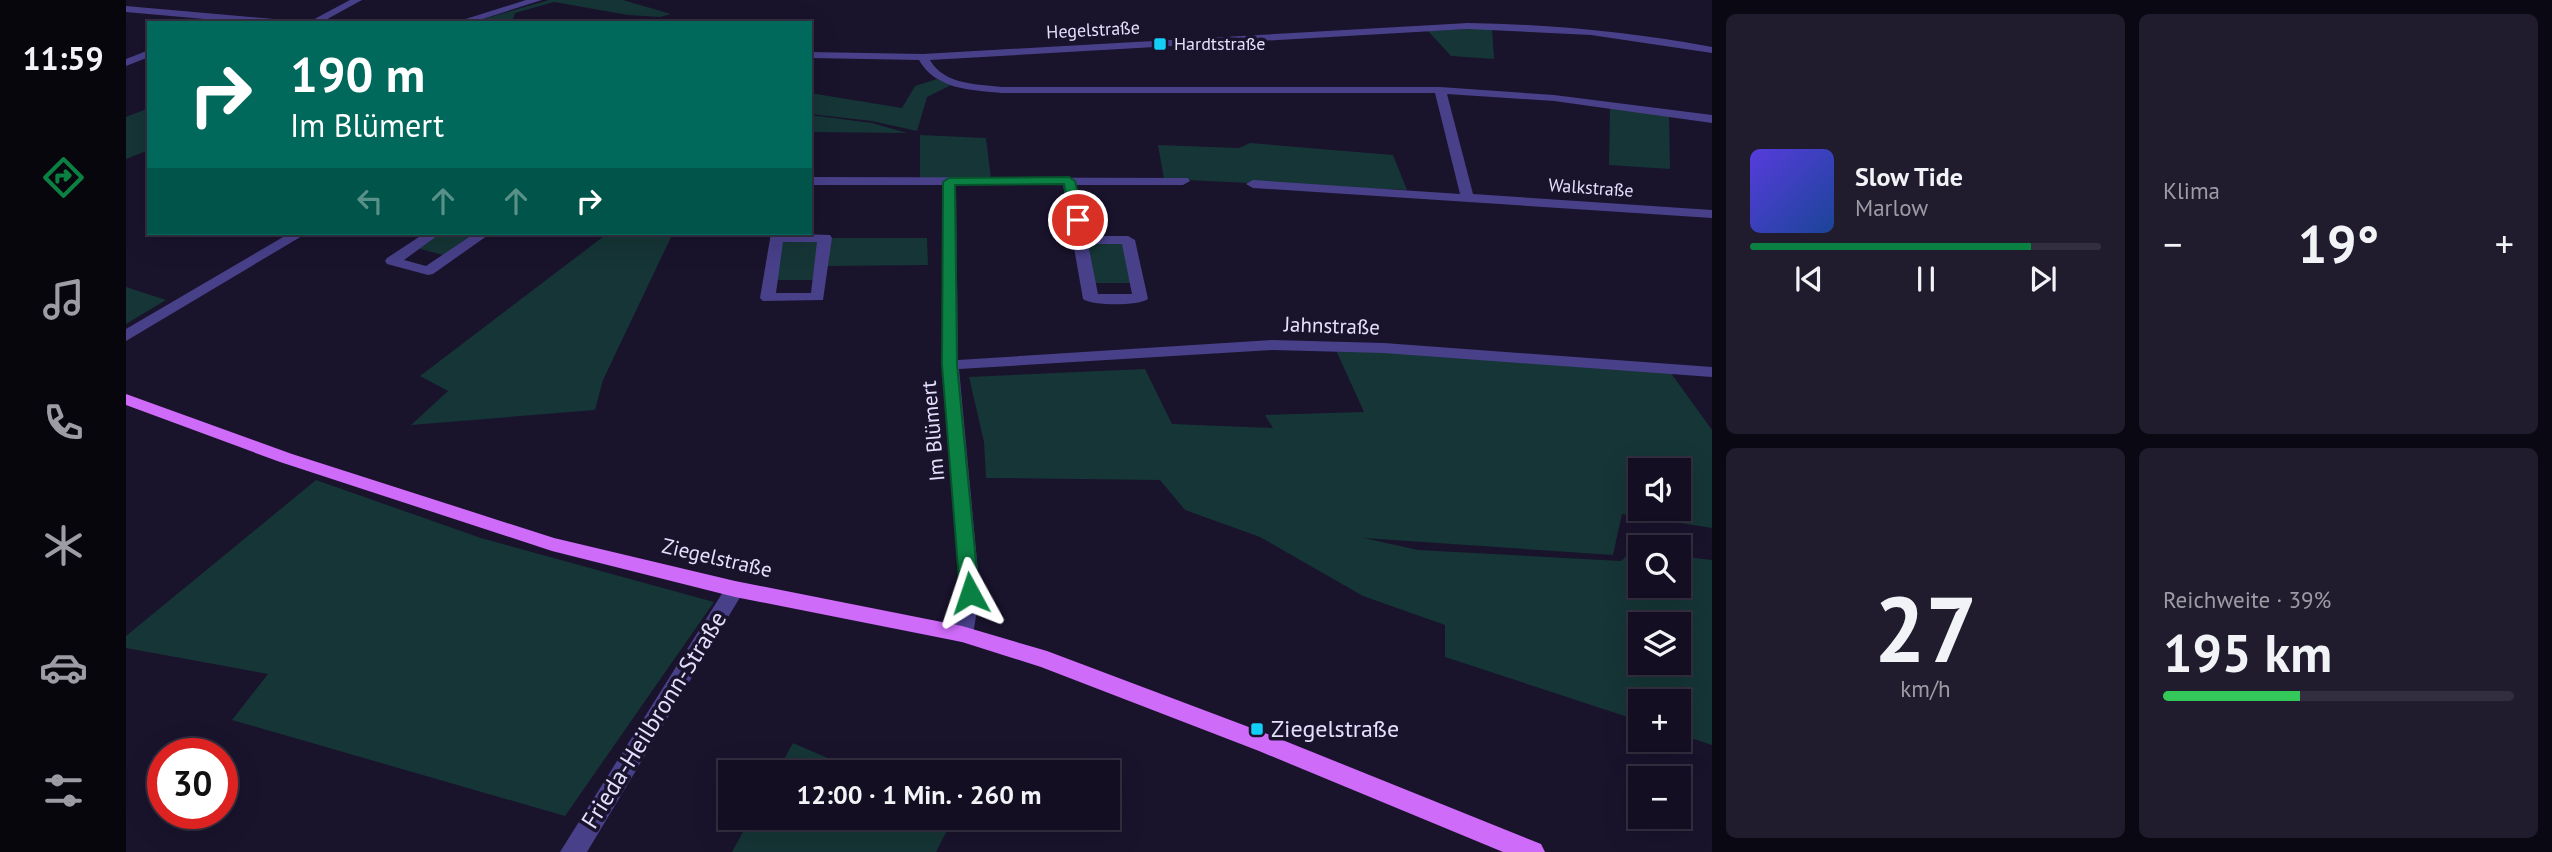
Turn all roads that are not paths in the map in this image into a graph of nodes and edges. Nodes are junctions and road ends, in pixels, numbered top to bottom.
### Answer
1 (357, 0) edge
2 (537, 0) edge
3 (126, 9) edge
4 (217, 20) edge
5 (240, 21) edge
6 (316, 21) edge
7 (465, 21) edge
8 (1712, 50) edge
9 (147, 54) edge
10 (812, 55) edge
11 (923, 57) junction
12 (126, 64) edge
13 (1440, 90) junction
14 (1712, 119) edge
15 (812, 181) edge
16 (1069, 181) junction
17 (1183, 181) dead end
18 (949, 182) junction
19 (1253, 184) dead end
20 (1467, 196) junction
21 (1712, 214) edge
22 (297, 235) edge
23 (431, 235) edge
24 (481, 235) edge
25 (778, 235) edge
26 (1082, 240) junction
27 (126, 336) edge
28 (950, 365) junction
29 (1712, 372) edge
30 (126, 399) edge
31 (736, 589) junction
32 (962, 634) junction
33 (573, 852) edge
34 (1532, 852) edge

1 - 6 street
2 - 7 street
3 - 4 street
4 - 5 street
8 - 11 street, Hegelstraße
9 - 12 street
10 - 11 street, Hegelstraße
11 - 13 street
13 - 14 street
13 - 20 street
15 - 18 street
16 - 17 street
16 - 18 street
16 - 26 street
18 - 28 street, Im Blümert
19 - 20 street, Walkstraße
20 - 21 street, Walkstraße
22 - 27 street
23 - 24 street
25 - 25 street
26 - 26 street
28 - 29 street, Jahnstraße
28 - 32 street, Im Blümert
30 - 31 main road, Ziegelstraße
31 - 32 main road, Ziegelstraße
31 - 33 street, Frieda-Heilbronn-Straße
32 - 34 main road, Ziegelstraße

